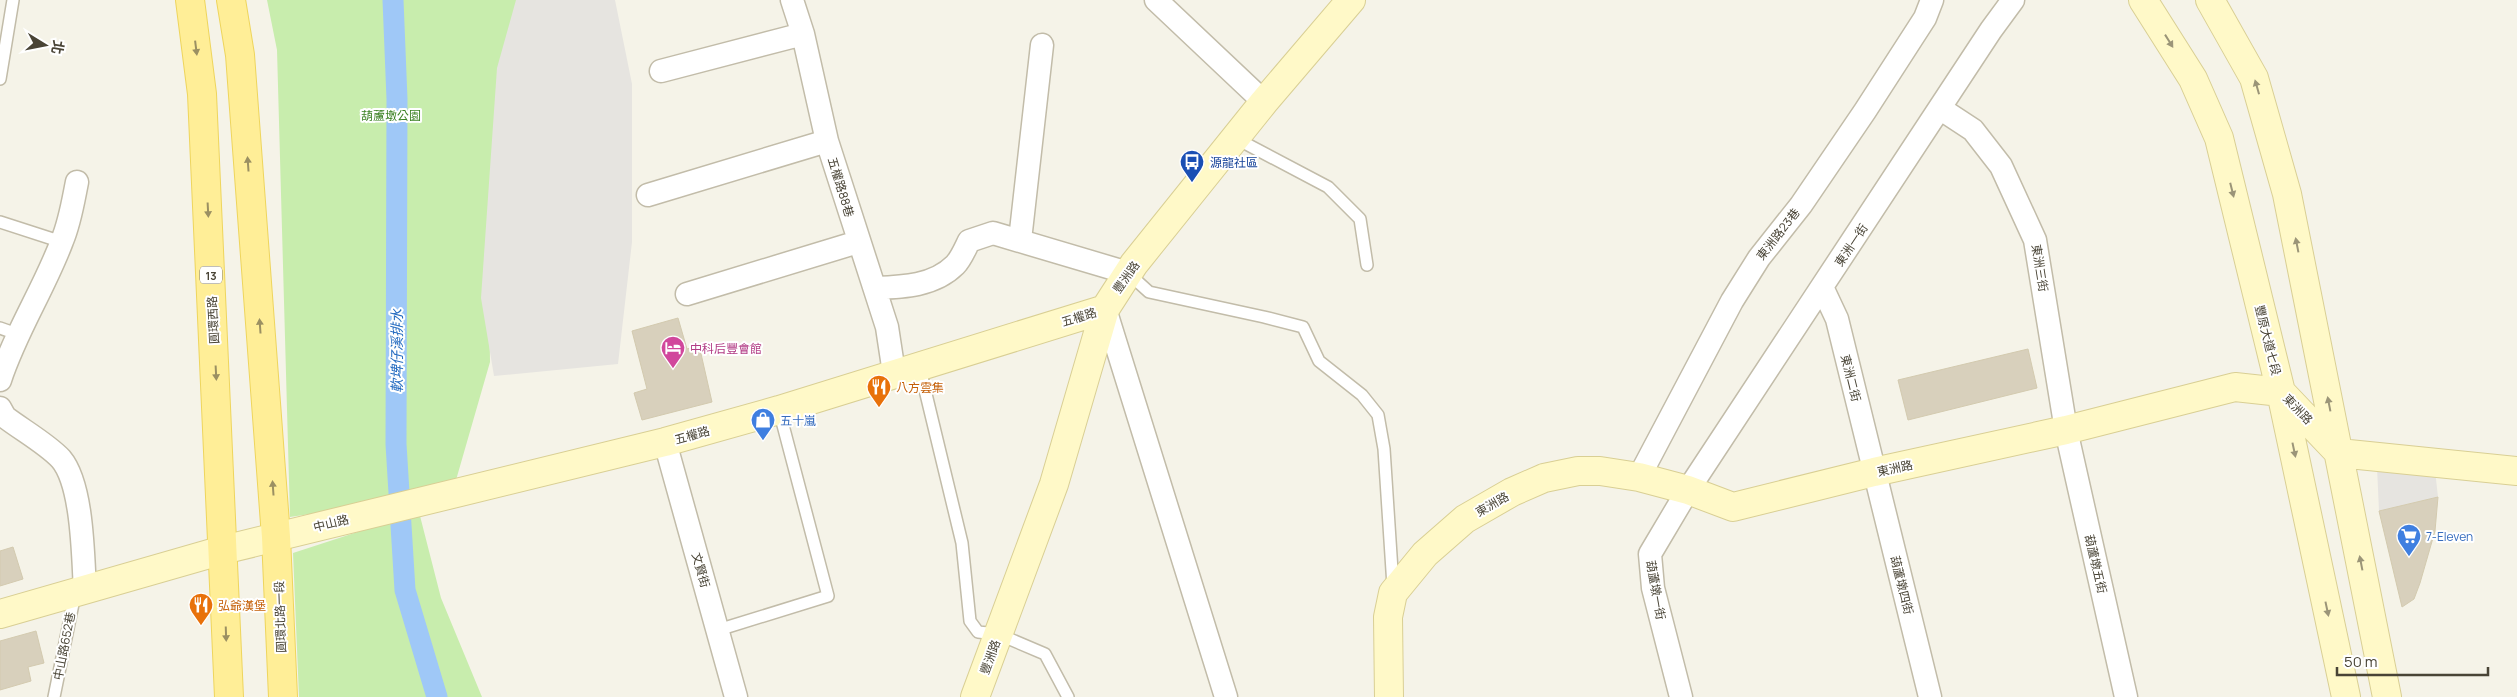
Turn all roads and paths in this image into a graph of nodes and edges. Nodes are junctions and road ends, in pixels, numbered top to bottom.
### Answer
1 (13, 0) edge
2 (190, 0) edge
3 (231, 0) edge
4 (792, 0) edge
5 (1156, 0) edge
6 (1351, 0) edge
7 (1932, 0) edge
8 (2014, 0) edge
9 (2143, 0) edge
10 (2210, 0) edge
11 (803, 34) junction
12 (1042, 45) dead end
13 (662, 71) dead end
14 (0, 79) edge
15 (1264, 102) junction
16 (1941, 109) junction
17 (1237, 139) junction
18 (827, 141) junction
19 (77, 182) dead end
20 (648, 196) dead end
21 (0, 222) edge
22 (1020, 240) junction
23 (62, 242) junction
24 (858, 242) junction
25 (1367, 265) dead end
26 (1128, 273) junction
27 (1822, 287) junction
28 (875, 288) junction
29 (687, 294) dead end
30 (1104, 309) junction
31 (9, 331) edge
32 (907, 369) junction
33 (0, 380) edge
34 (2281, 392) junction
35 (0, 408) edge
36 (779, 410) junction
37 (2066, 430) junction
38 (665, 442) junction
39 (2339, 453) junction
40 (2517, 471) edge
41 (1874, 472) junction
42 (1639, 476) junction
43 (1688, 490) junction
44 (276, 537) junction
45 (223, 550) junction
46 (80, 593) junction
47 (1393, 593) junction
48 (0, 614) edge
49 (718, 630) junction
50 (998, 634) junction
51 (54, 697) edge
52 (229, 697) edge
53 (283, 697) edge
54 (736, 697) edge
55 (975, 697) edge
56 (1068, 697) edge
57 (1226, 697) edge
58 (1389, 697) edge
59 (1681, 697) edge
60 (1930, 697) edge
61 (2126, 697) edge
62 (2346, 697) edge
63 (2387, 697) edge

1 - 14 lane
2 -> 45 main road, 圓環西路 / 13
44 -> 3 main road
4 - 11 street, 五權路88巷
5 - 15 street
6 - 15 street, 豐洲路
7 - 42 street, 東洲路23巷
8 - 16 street, 東洲一街
9 -> 34 street, 豐原大道七段
39 -> 10 street
11 - 13 street
11 - 18 street, 五權路88巷
12 - 22 street
15 - 17 street, 豐洲路
16 - 27 street, 東洲一街
16 - 37 street, 東洲三街
17 - 25 lane
17 - 26 street, 豐洲路
18 - 20 street
18 - 24 street, 五權路88巷
19 - 23 street
21 - 23 lane
22 - 26 street
22 - 28 street
23 - 31 street
24 - 28 street, 五權路88巷
24 - 29 street
26 - 30 street, 豐洲路
26 - 47 lane
27 - 41 street, 東洲二街
27 - 43 street, 東洲一街
28 - 32 street, 五權路88巷
30 - 32 street, 五權路
30 - 50 street, 豐洲路
30 - 57 street, 五權路
31 - 33 street
32 - 36 street, 五權路
32 - 50 lane
34 - 37 street, 東洲路
34 - 39 street, 東洲路
34 -> 62 street, 豐原大道七段
35 - 46 street
36 - 38 street, 五權路
36 - 49 lane
37 - 41 street, 東洲路
37 - 61 street, 葫蘆墩五街
38 - 44 street, 中山路
38 - 49 street, 文賢街
39 - 40 street
63 -> 39 street
41 - 43 street, 東洲路
41 - 60 street, 葫蘆墩四街
42 - 43 street, 東洲路
42 - 47 street, 東洲路
43 - 59 street, 葫蘆墩一街
44 - 45 street, 中山路
44 - 53 main road, 圓環北路一段
45 - 46 street, 中山路
45 -> 52 main road, 13
46 - 48 street, 中山路
46 - 51 lane, 中山路652巷
47 - 58 street, 東洲路
49 - 54 street, 文賢街
50 - 55 street, 豐洲路
50 - 56 lane

